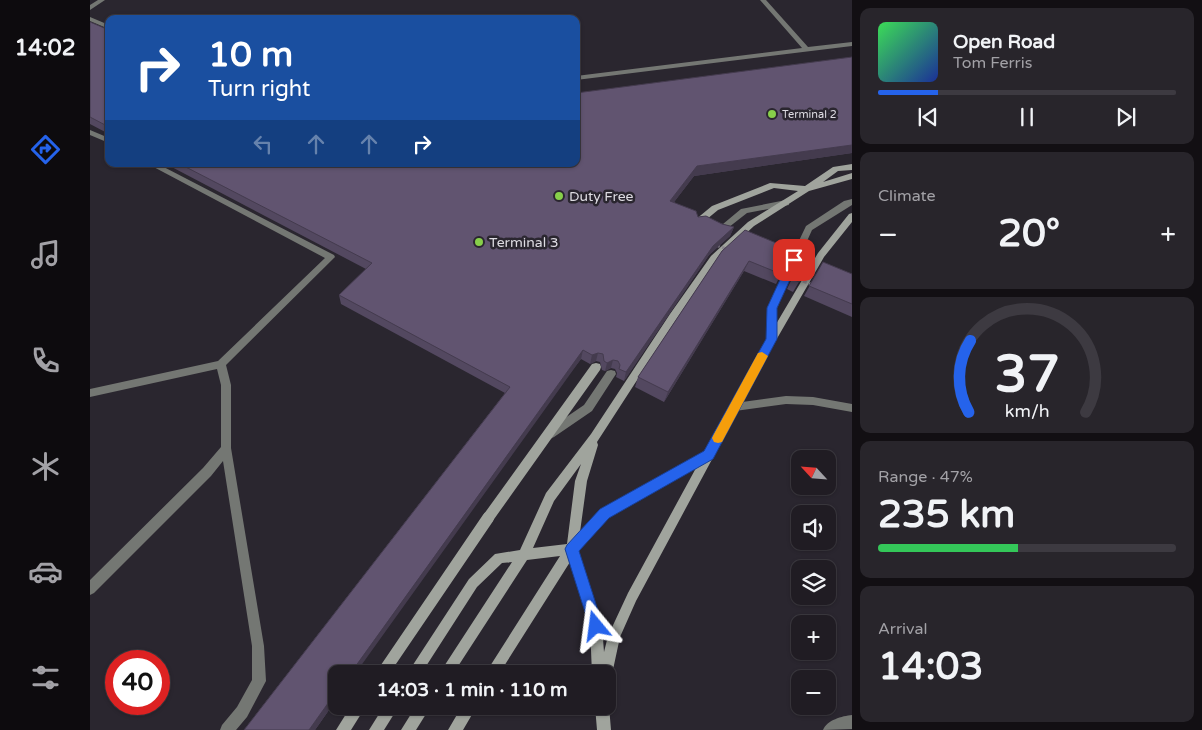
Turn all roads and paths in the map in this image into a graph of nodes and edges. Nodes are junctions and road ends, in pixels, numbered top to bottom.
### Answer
1 (102, 0) edge
2 (763, 0) edge
3 (90, 8) edge
4 (90, 19) edge
5 (105, 25) edge
6 (852, 44) edge
7 (808, 50) junction
8 (580, 78) edge
9 (90, 132) edge
10 (105, 139) edge
11 (158, 167) edge
12 (852, 167) edge
13 (852, 176) edge
14 (807, 188) junction
15 (852, 202) edge
16 (786, 203) junction
17 (852, 216) edge
18 (698, 222) edge
19 (720, 229) edge
20 (715, 244) edge
21 (734, 252) edge
22 (770, 267) edge
23 (816, 286) edge
24 (772, 339) junction
25 (221, 364) junction
26 (596, 367) edge
27 (611, 374) edge
28 (90, 393) edge
29 (735, 407) junction
30 (852, 408) edge
31 (549, 434) junction
32 (596, 437) junction
33 (226, 448) junction
34 (709, 455) junction
35 (572, 549) junction
36 (523, 556) junction
37 (90, 589) edge
38 (388, 665) edge
39 (419, 665) edge
40 (451, 665) edge
41 (498, 665) edge
42 (598, 665) edge
43 (608, 665) edge
44 (353, 715) edge
45 (386, 715) edge
46 (418, 715) edge
47 (464, 715) edge
48 (603, 715) edge
49 (605, 715) edge
50 (852, 722) edge
51 (227, 730) edge
52 (343, 730) edge
53 (376, 730) edge
54 (408, 730) edge
55 (455, 730) edge
56 (604, 730) edge
57 (830, 730) edge

1 - 3 lane
2 - 7 lane
4 - 5 lane
6 - 7 lane
7 - 8 lane
9 - 10 lane
11 - 25 lane
12 - 14 street
13 - 14 street
14 - 16 street
14 - 18 street
15 - 24 lane
16 - 19 lane
16 - 32 street
17 - 24 street
20 - 21 path, bridge
22 - 23 path, bridge
24 - 29 street
25 - 28 lane
25 - 33 lane
26 - 31 street
27 - 31 lane
29 - 30 lane
29 - 34 street
31 - 38 street, bridge
32 - 35 street
32 - 36 street
33 - 37 lane
33 - 51 lane
34 - 35 street
34 - 43 street
35 - 36 street
35 - 41 street
35 - 42 street
36 - 39 street
36 - 40 street
44 - 52 street
45 - 53 street
46 - 54 street
47 - 55 street
48 - 56 street
49 - 56 street
50 - 57 lane

